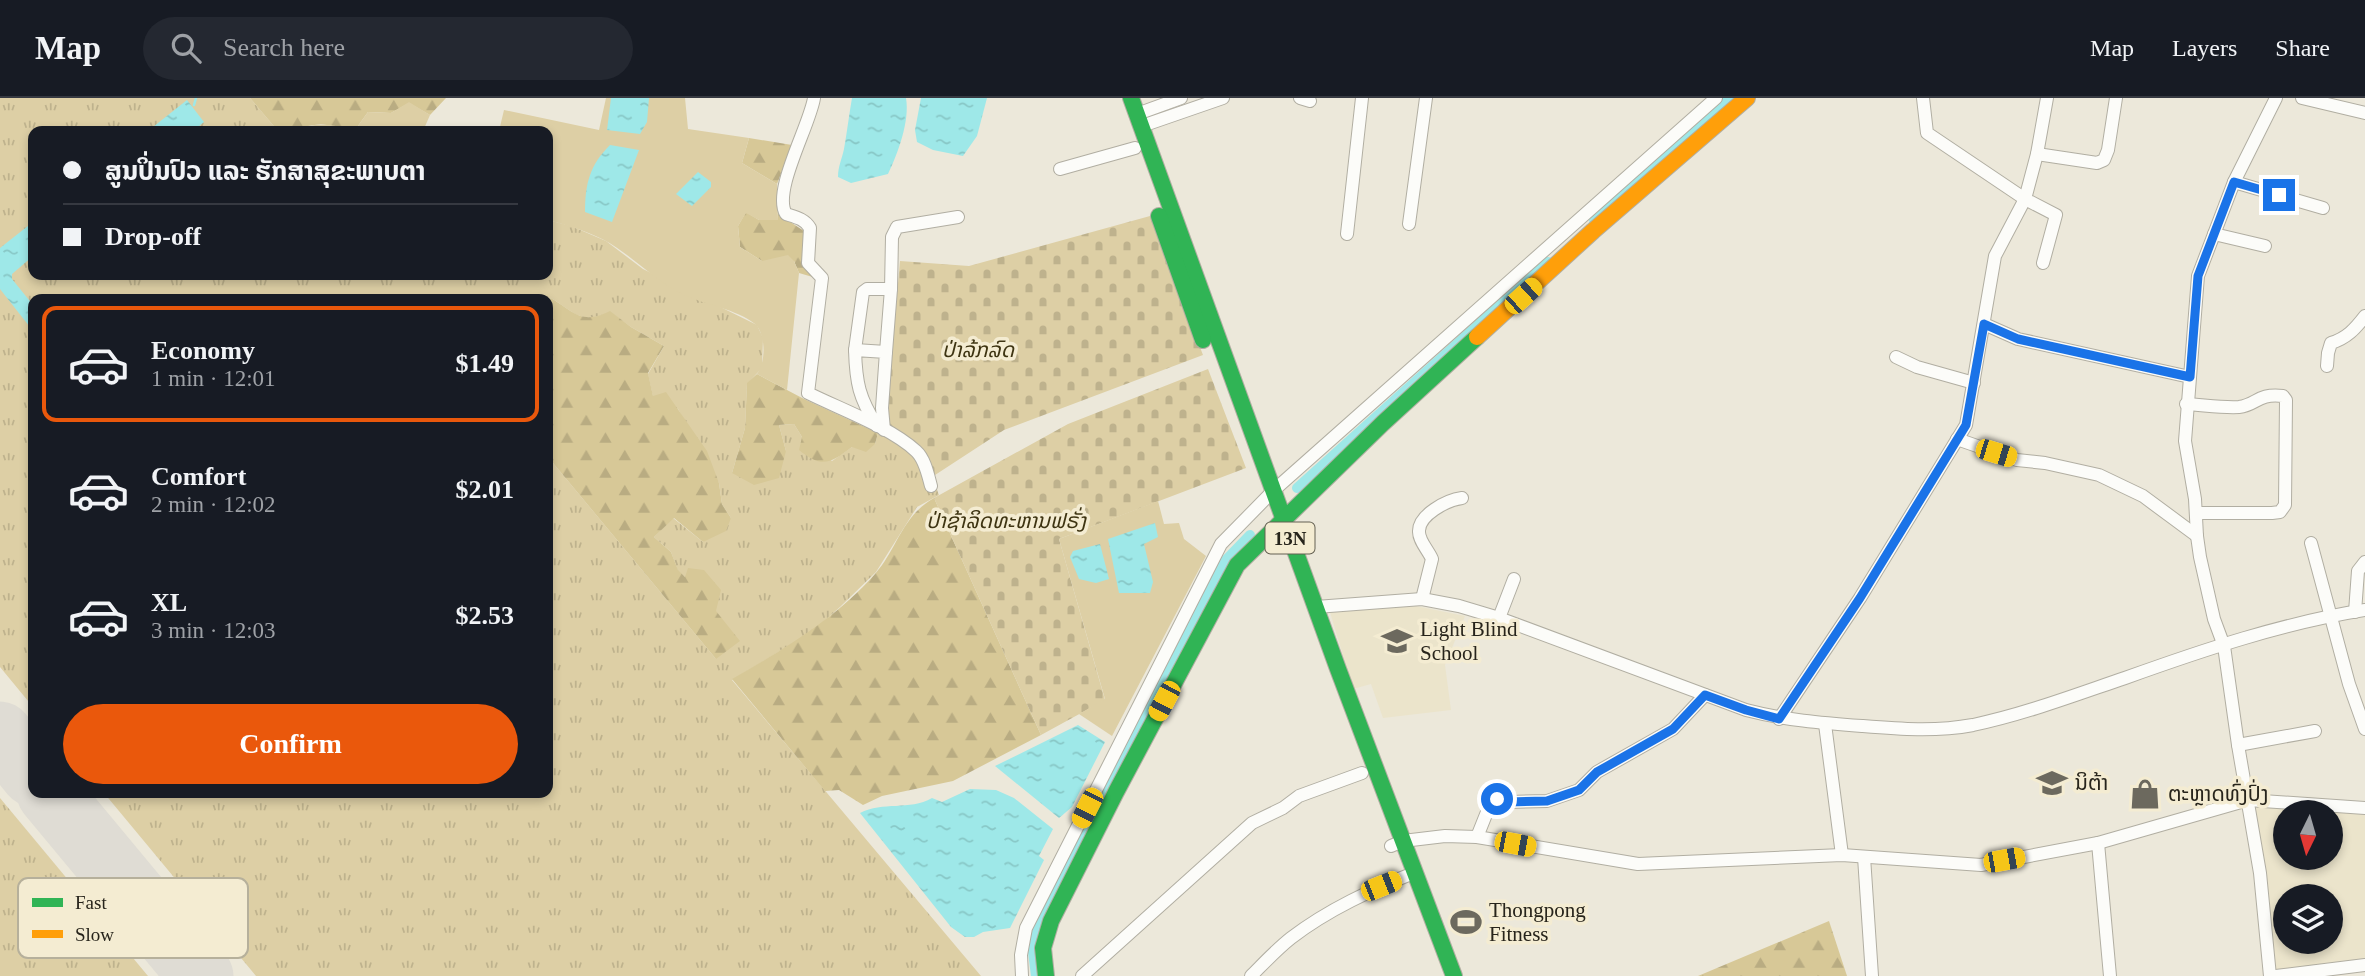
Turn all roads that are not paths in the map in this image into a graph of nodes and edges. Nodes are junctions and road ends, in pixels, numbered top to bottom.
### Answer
1 (814, 98) edge
2 (1118, 98) edge
3 (1131, 98) edge
4 (1181, 98) edge
5 (1223, 98) edge
6 (1362, 98) edge
7 (1426, 98) edge
8 (1716, 98) edge
9 (1747, 98) edge
10 (1923, 98) edge
11 (2047, 98) edge
12 (2116, 98) edge
13 (2276, 98) edge
14 (2302, 98) edge
15 (2365, 113) edge
16 (1139, 120) junction
17 (1135, 148) junction
18 (2038, 154) junction
19 (1060, 169) dead end
20 (2234, 182) junction
21 (2025, 199) junction
22 (2323, 208) dead end
23 (958, 217) dead end
24 (1409, 224) dead end
25 (2214, 233) junction
26 (1347, 234) dead end
27 (2265, 246) dead end
28 (2043, 263) dead end
29 (891, 289) junction
30 (2365, 316) edge
31 (1984, 324) junction
32 (855, 349) junction
33 (886, 352) junction
34 (1896, 357) dead end
35 (2327, 366) dead end
36 (2190, 377) junction
37 (1974, 383) junction
38 (2186, 404) junction
39 (881, 428) junction
40 (1957, 439) junction
41 (931, 486) dead end
42 (1268, 496) junction
43 (1461, 498) dead end
44 (2196, 513) junction
45 (1278, 523) junction
46 (2197, 536) junction
47 (2311, 543) dead end
48 (2365, 562) edge
49 (1514, 579) dead end
50 (1422, 599) junction
51 (1316, 607) junction
52 (2360, 611) edge
53 (2330, 615) junction
54 (1499, 618) junction
55 (2224, 646) junction
56 (1705, 695) junction
57 (1779, 719) junction
58 (1825, 723) junction
59 (2365, 729) edge
60 (2315, 731) dead end
61 (2238, 746) junction
62 (1362, 773) junction
63 (2248, 800) junction
64 (2365, 808) edge
65 (1477, 837) junction
66 (1397, 843) junction
67 (2098, 843) junction
68 (1842, 855) junction
69 (1864, 857) junction
70 (1410, 874) junction
71 (2365, 965) edge
72 (1022, 976) edge
73 (1046, 976) edge
74 (1082, 976) edge
75 (1251, 976) edge
76 (1440, 976) edge
77 (1454, 976) edge
78 (1872, 976) edge
79 (2110, 976) edge
80 (2270, 976) edge
81 (2276, 976) edge

1 - 39 street
2 - 17 main road, 13N
3 - 16 main road, 13N
4 - 16 street
5 - 16 street
6 - 26 street
7 - 24 street
8 - 42 street
9 - 45 main road
10 - 21 street
11 - 18 street
12 - 18 street
13 - 20 street
14 - 15 street
16 - 42 main road, 13N
17 - 19 street
17 - 42 main road, 13N
18 - 21 street
20 - 22 street
20 - 25 street
21 - 28 street
21 - 31 street
23 - 29 street
25 - 27 street
25 - 36 street
29 - 32 street
29 - 33 street
30 - 35 street
31 - 36 street
31 - 37 street
32 - 33 street
32 - 39 street
33 - 39 street
34 - 37 street
36 - 38 street
37 - 40 street
38 - 44 street
38 - 44 street
39 - 41 street
40 - 46 street
40 - 57 street
42 - 45 main road, 13N
42 - 72 street
43 - 50 street
44 - 46 street
45 - 51 main road, 13N
45 - 62 main road, 13N
45 - 73 main road
46 - 55 street
47 - 53 street
48 - 52 street
49 - 54 street
50 - 51 street
50 - 54 street
51 - 66 main road, 13N
52 - 53 street
53 - 55 street
53 - 59 street
54 - 56 street
55 - 58 street
55 - 61 street
56 - 57 street
56 - 65 street
57 - 58 street
58 - 68 street
60 - 61 street
61 - 63 street
62 - 66 main road, 13N
62 - 74 street
63 - 64 street
63 - 67 street
63 - 80 street
65 - 66 street
65 - 68 street
66 - 70 main road, 13N
67 - 69 street
67 - 79 street
68 - 69 street
69 - 78 street
70 - 75 street
70 - 76 main road, 13N
70 - 77 main road, 13N
71 - 81 street

